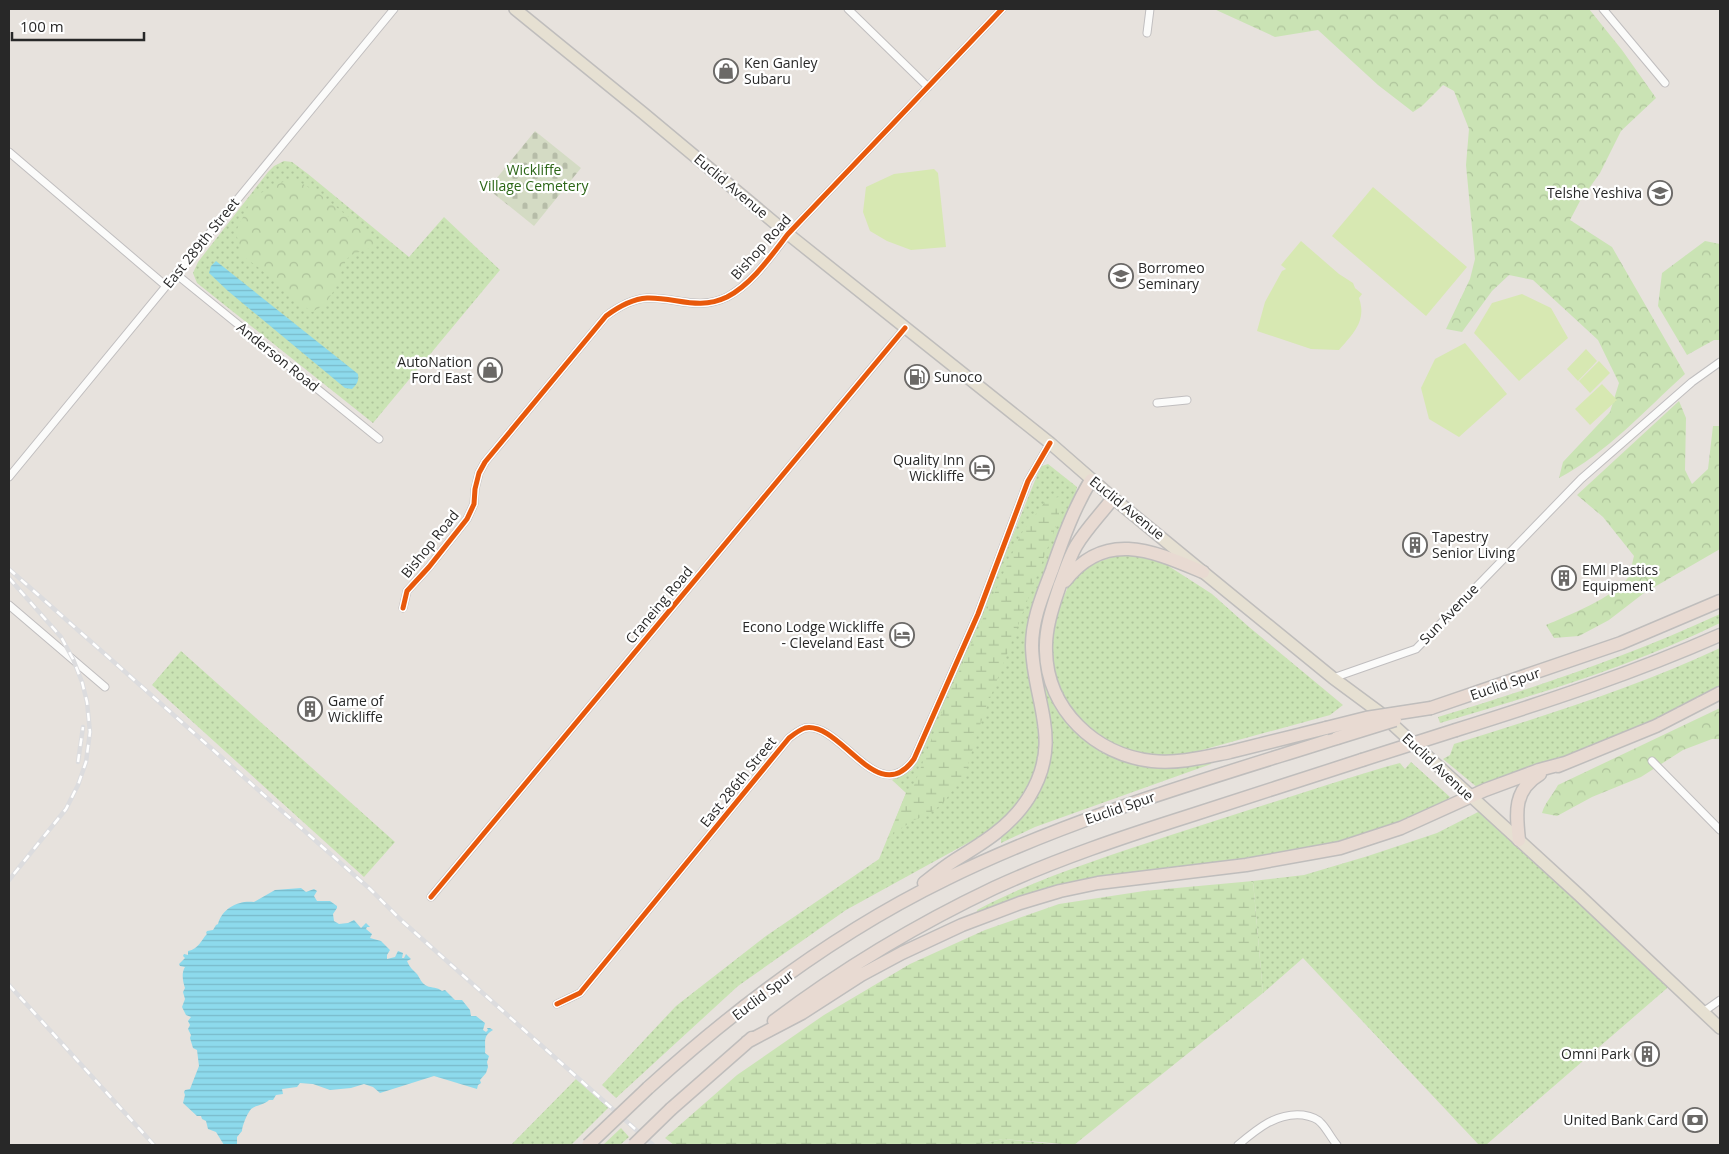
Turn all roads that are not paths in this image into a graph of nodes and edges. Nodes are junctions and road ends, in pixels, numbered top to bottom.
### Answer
1 (394, 9) edge
2 (515, 9) edge
3 (848, 9) edge
4 (1002, 9) edge
5 (1150, 9) edge
6 (1603, 9) edge
7 (1148, 33) dead end
8 (1665, 84) dead end
9 (928, 87) junction
10 (9, 152) edge
11 (788, 234) junction
12 (176, 274) junction
13 (166, 286) junction
14 (905, 328) junction
15 (1720, 362) edge
16 (1187, 400) dead end
17 (1157, 403) dead end
18 (379, 439) dead end
19 (1050, 444) junction
20 (9, 477) edge
21 (1091, 480) junction
22 (1113, 498) junction
23 (1203, 572) junction
24 (1059, 589) junction
25 (1720, 601) edge
26 (9, 605) edge
27 (404, 608) dead end
28 (1720, 634) edge
29 (1333, 678) junction
30 (106, 687) dead end
31 (1720, 693) edge
32 (1431, 708) junction
33 (1652, 761) dead end
34 (1565, 763) junction
35 (1471, 797) junction
36 (1720, 830) edge
37 (1519, 840) junction
38 (431, 896) dead end
39 (886, 911) junction
40 (1720, 1000) edge
41 (557, 1004) dead end
42 (1703, 1012) junction
43 (1720, 1028) edge
44 (748, 1042) junction
45 (588, 1145) edge
46 (634, 1145) edge
47 (1238, 1145) edge
48 (1336, 1145) edge

1 - 12 street, East 289th Street
2 - 11 main road, Euclid Avenue
3 - 9 street
4 - 9 street, Bishop Road
5 - 7 street
6 - 8 street
9 - 11 street, Bishop Road
10 - 13 street
11 - 14 main road, Euclid Avenue
11 - 27 street, Bishop Road
12 - 13 street, East 289th Street
12 - 18 street, Anderson Road
13 - 20 street, East 289th Street
14 - 19 main road, Euclid Avenue
14 - 38 street, Craneing Road
15 - 29 street, Sun Avenue
16 - 17 street
19 - 21 main road, Euclid Avenue
19 - 41 street, East 286th Street
21 - 22 main road, Euclid Avenue
21 - 39 highway
22 - 23 main road, Euclid Avenue
22 - 24 highway
23 - 24 highway
23 - 29 main road, Euclid Avenue
24 - 32 highway, bridge
25 - 32 highway, Euclid Spur
26 - 30 street
28 - 44 highway, Euclid Spur, bridge
29 - 35 main road, Euclid Avenue
31 - 34 highway
32 - 39 highway, Euclid Spur, bridge
33 - 36 street
34 - 35 highway
34 - 37 highway
35 - 37 main road, Euclid Avenue
35 - 44 highway
37 - 42 main road, Euclid Avenue
39 - 45 highway, Euclid Spur, bridge
40 - 42 street
42 - 43 main road, Euclid Avenue
44 - 46 highway, Euclid Spur, bridge
47 - 48 street

